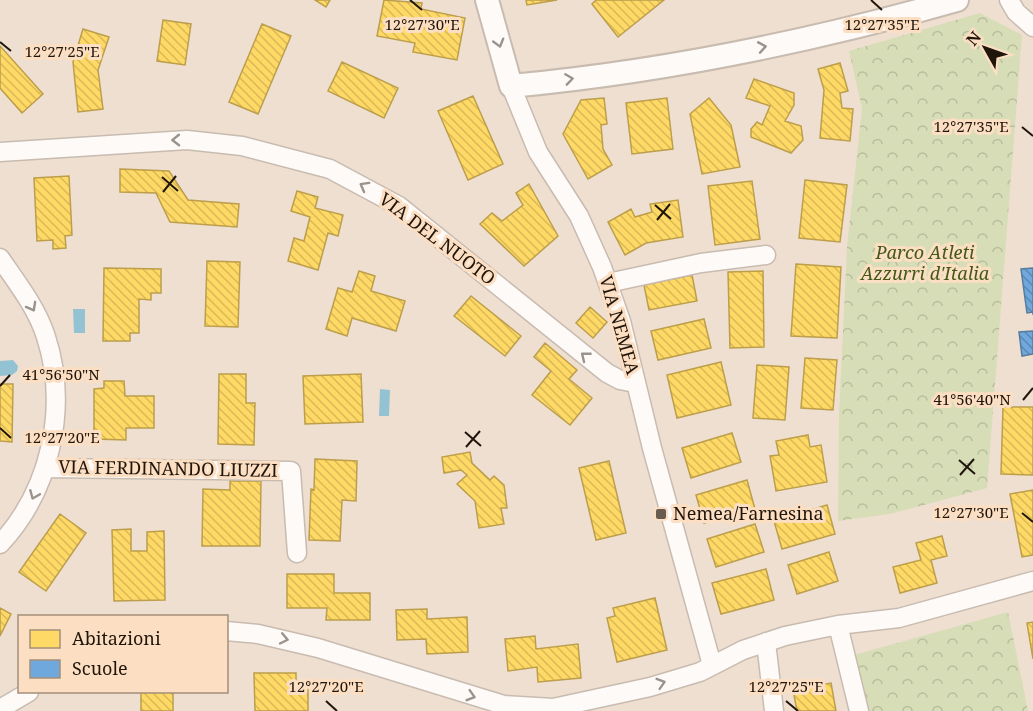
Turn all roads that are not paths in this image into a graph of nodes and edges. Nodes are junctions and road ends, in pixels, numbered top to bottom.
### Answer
1 (487, 0) edge
2 (957, 0) edge
3 (1009, 0) edge
4 (1033, 27) edge
5 (512, 86) junction
6 (0, 152) edge
7 (766, 255) dead end
8 (0, 258) edge
9 (608, 283) junction
10 (635, 382) junction
11 (45, 468) junction
12 (0, 544) edge
13 (297, 553) dead end
14 (1033, 581) edge
15 (838, 625) junction
16 (228, 631) edge
17 (766, 642) junction
18 (712, 665) junction
19 (27, 693) edge
20 (0, 709) edge
21 (774, 711) edge
22 (859, 711) edge

1 -> 5 street, VIA NEMEA
5 -> 2 street
3 - 4 street
5 - 9 street, VIA NEMEA
10 -> 6 street, VIA DEL NUOTO
7 - 9 street
8 -> 11 street
9 - 10 street, VIA NEMEA
10 - 18 street, VIA NEMEA
11 -> 12 street
11 - 13 street, VIA FERDINANDO LIUZZI
14 - 15 street
15 - 17 street
15 - 22 street
16 -> 18 street
17 - 18 street
17 - 21 street
19 - 20 street

